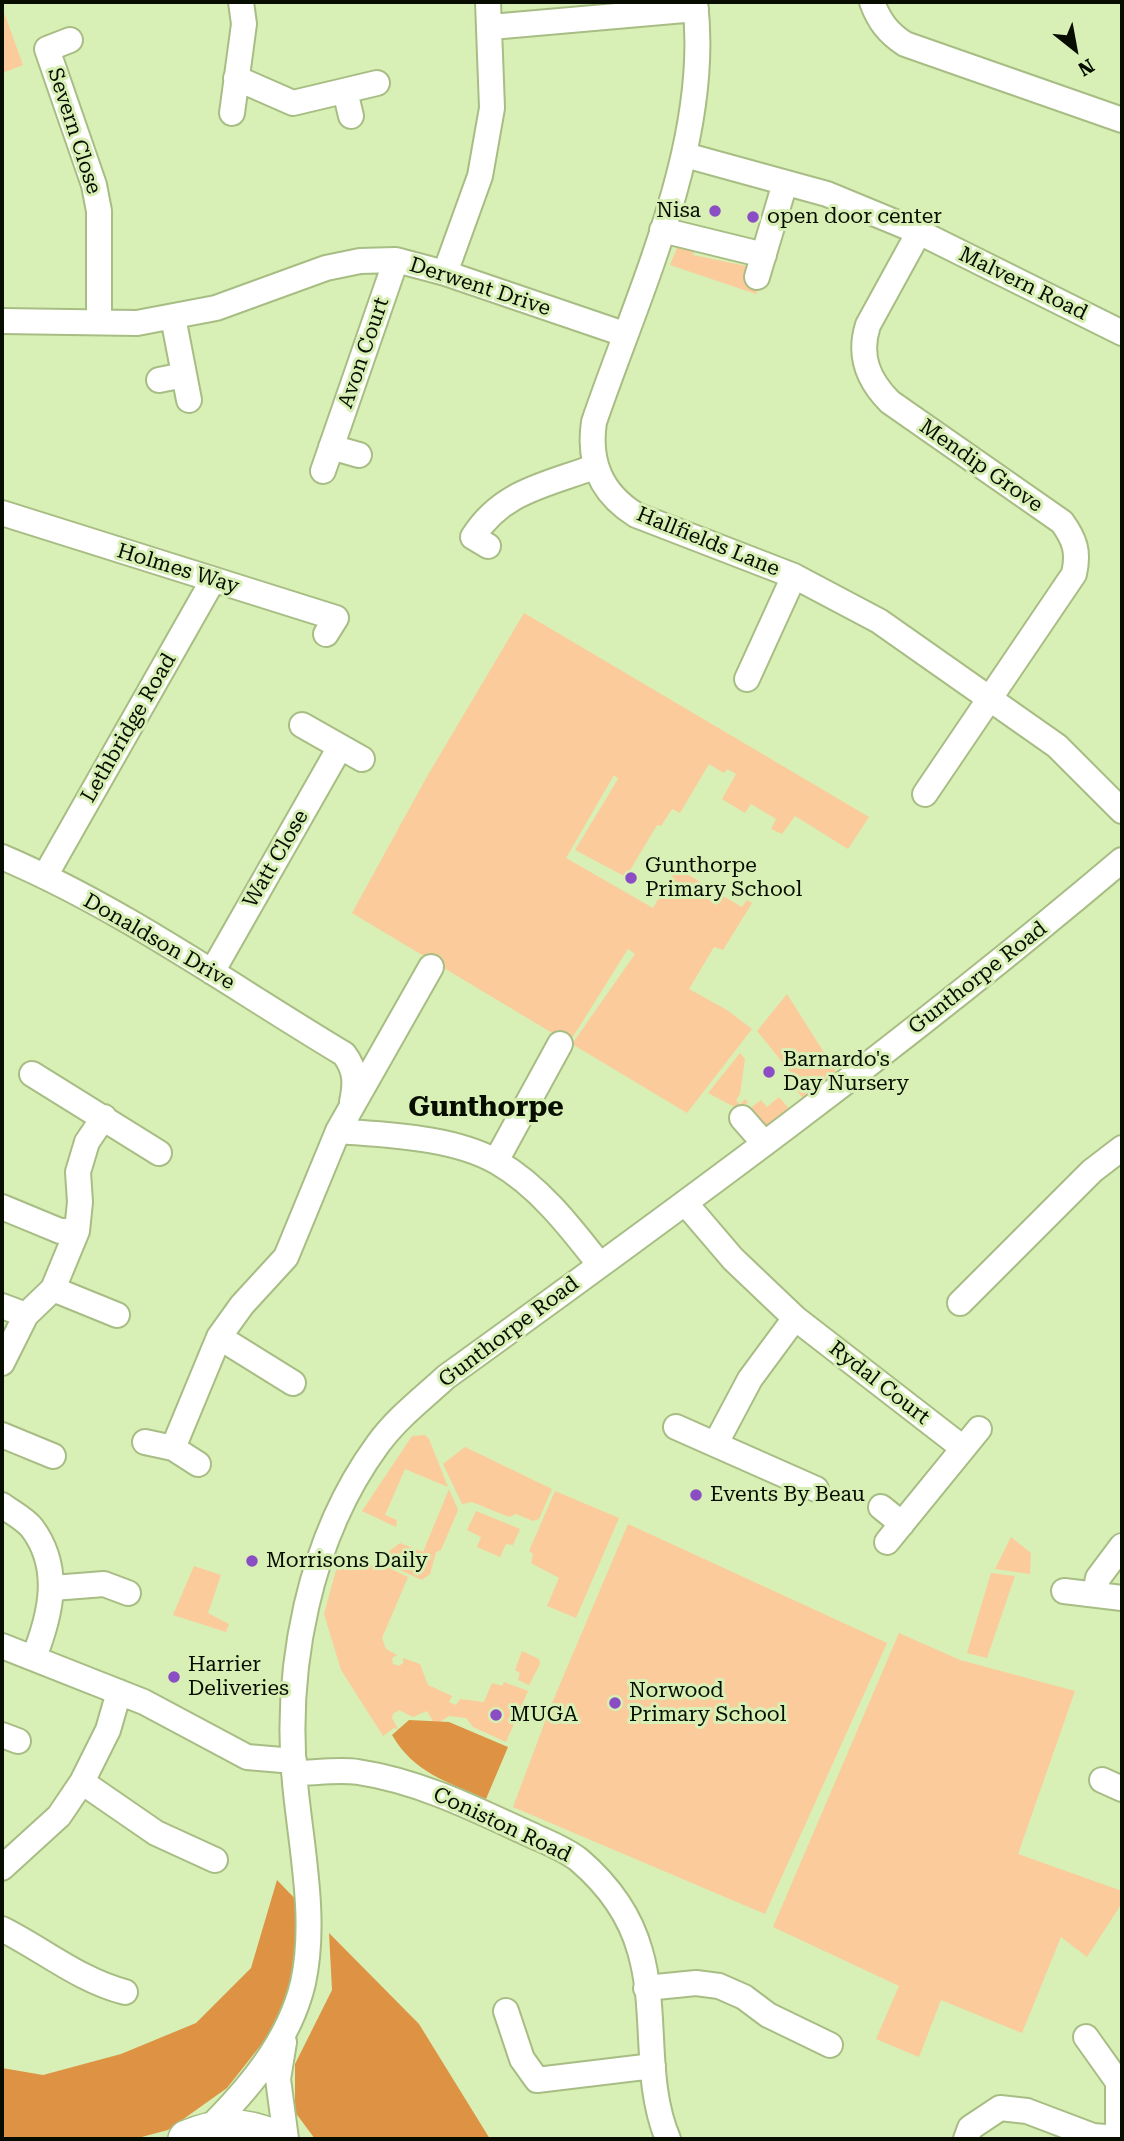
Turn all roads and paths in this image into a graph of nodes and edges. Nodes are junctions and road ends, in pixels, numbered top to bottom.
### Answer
1 (241, 2) edge
2 (488, 2) edge
3 (872, 2) edge
4 (695, 5) edge
5 (491, 27) junction
6 (70, 40) dead end
7 (236, 78) junction
8 (377, 83) dead end
9 (345, 91) junction
10 (232, 113) dead end
11 (351, 116) dead end
12 (1122, 120) edge
13 (685, 155) junction
14 (785, 183) junction
15 (662, 230) junction
16 (919, 232) junction
17 (396, 260) junction
18 (444, 273) junction
19 (173, 317) junction
20 (2, 321) edge
21 (99, 323) junction
22 (1122, 333) edge
23 (624, 334) junction
24 (184, 375) junction
25 (159, 380) dead end
26 (189, 400) dead end
27 (331, 447) junction
28 (359, 455) dead end
29 (594, 467) junction
30 (323, 471) dead end
31 (2, 513) edge
32 (488, 546) dead end
33 (794, 576) junction
34 (213, 580) junction
35 (326, 634) dead end
36 (747, 679) dead end
37 (992, 698) junction
38 (302, 724) dead end
39 (340, 747) junction
40 (362, 760) dead end
41 (925, 794) dead end
42 (1122, 811) edge
43 (2, 857) edge
44 (1122, 860) edge
45 (45, 876) junction
46 (431, 967) dead end
47 (212, 972) junction
48 (560, 1044) dead end
49 (32, 1074) dead end
50 (352, 1105) junction
51 (104, 1118) junction
52 (742, 1118) dead end
53 (338, 1131) junction
54 (764, 1143) junction
55 (1122, 1148) edge
56 (159, 1153) dead end
57 (496, 1161) junction
58 (686, 1203) junction
59 (2, 1207) edge
60 (77, 1231) junction
61 (600, 1265) junction
62 (53, 1289) junction
63 (960, 1303) dead end
64 (2, 1306) edge
65 (26, 1315) junction
66 (117, 1315) dead end
67 (795, 1318) junction
68 (219, 1337) junction
69 (2, 1363) edge
70 (293, 1384) dead end
71 (676, 1427) dead end
72 (979, 1429) dead end
73 (2, 1435) edge
74 (145, 1442) dead end
75 (716, 1443) junction
76 (173, 1448) junction
77 (963, 1448) junction
78 (52, 1456) dead end
79 (198, 1464) dead end
80 (816, 1489) dead end
81 (2, 1505) edge
82 (881, 1507) dead end
83 (1122, 1546) edge
84 (53, 1588) junction
85 (1064, 1591) dead end
86 (128, 1593) dead end
87 (1095, 1594) junction
88 (1122, 1598) edge
89 (2, 1646) edge
90 (34, 1657) junction
91 (119, 1692) junction
92 (294, 1767) junction
93 (82, 1782) junction
94 (215, 1860) dead end
95 (2, 1868) edge
96 (2, 1929) edge
97 (646, 1988) junction
98 (125, 1992) dead end
99 (506, 2011) dead end
100 (287, 2025) junction
101 (1086, 2037) dead end
102 (830, 2045) dead end
103 (653, 2066) junction
104 (196, 2136) edge
105 (1118, 2138) edge
106 (274, 2139) edge
107 (286, 2139) edge
108 (668, 2139) edge
109 (966, 2139) edge

1 - 7 street
2 - 5 street
3 - 12 street
4 - 5 street
4 - 13 street
5 - 18 street
6 - 21 street, Severn Close
7 - 9 street
7 - 10 street
8 - 9 street
9 - 11 street
13 - 14 street, Malvern Road
13 - 15 street
14 - 15 street
14 - 16 street, Malvern Road
15 - 23 street
16 - 22 street, Malvern Road
16 - 37 street, Mendip Grove
17 - 18 street, Derwent Drive
17 - 19 street, Derwent Drive
17 - 27 street, Avon Court
18 - 23 street, Derwent Drive
19 - 21 street, Derwent Drive
19 - 24 street
20 - 21 street, Derwent Drive
23 - 29 street
24 - 25 street
24 - 26 street
27 - 28 street
27 - 30 street, Avon Court
29 - 32 street
29 - 33 street, Hallfields Lane
31 - 34 street, Holmes Way
33 - 36 street
33 - 37 street, Hallfields Lane
34 - 35 street, Holmes Way
34 - 45 street, Lethbridge Road
37 - 41 street, Mendip Grove
37 - 42 street, Hallfields Lane
38 - 39 street
39 - 40 street
39 - 47 street, Watt Close
43 - 45 street, Donaldson Drive
44 - 54 street, Gunthorpe Road
45 - 47 street, Donaldson Drive
46 - 50 street
47 - 50 street, Donaldson Drive
48 - 57 street
49 - 51 street
50 - 53 street
51 - 56 street
51 - 60 street
52 - 54 street
53 - 57 street
53 - 68 street
54 - 58 street, Gunthorpe Road
55 - 63 street
57 - 61 street
58 - 61 street, Gunthorpe Road
58 - 67 street, Rydal Court
59 - 60 street
60 - 62 street
61 - 92 street, Gunthorpe Road
62 - 65 street
62 - 66 street
64 - 65 street
65 - 69 street
67 - 75 street
67 - 77 street, Rydal Court
68 - 70 street
68 - 76 street
71 - 75 street
72 - 77 street
73 - 78 street
74 - 76 street
75 - 80 street
76 - 79 street
77 - 82 street
81 - 84 street
83 - 87 street
84 - 86 street
84 - 90 street
85 - 87 street
87 - 88 street
89 - 90 street, Coniston Road
90 - 91 street, Coniston Road
91 - 92 street, Coniston Road
91 - 93 street
92 - 97 street, Coniston Road
92 - 100 street, Gunthorpe Road
93 - 94 street
93 - 95 street
96 - 98 street
97 - 102 street
97 - 103 street, Coniston Road
99 - 103 street
100 - 104 street, Gunthorpe Road
100 - 107 street, Gunthorpe Road
101 - 105 street
103 - 108 street, Coniston Road
104 - 106 highway
105 - 109 street

